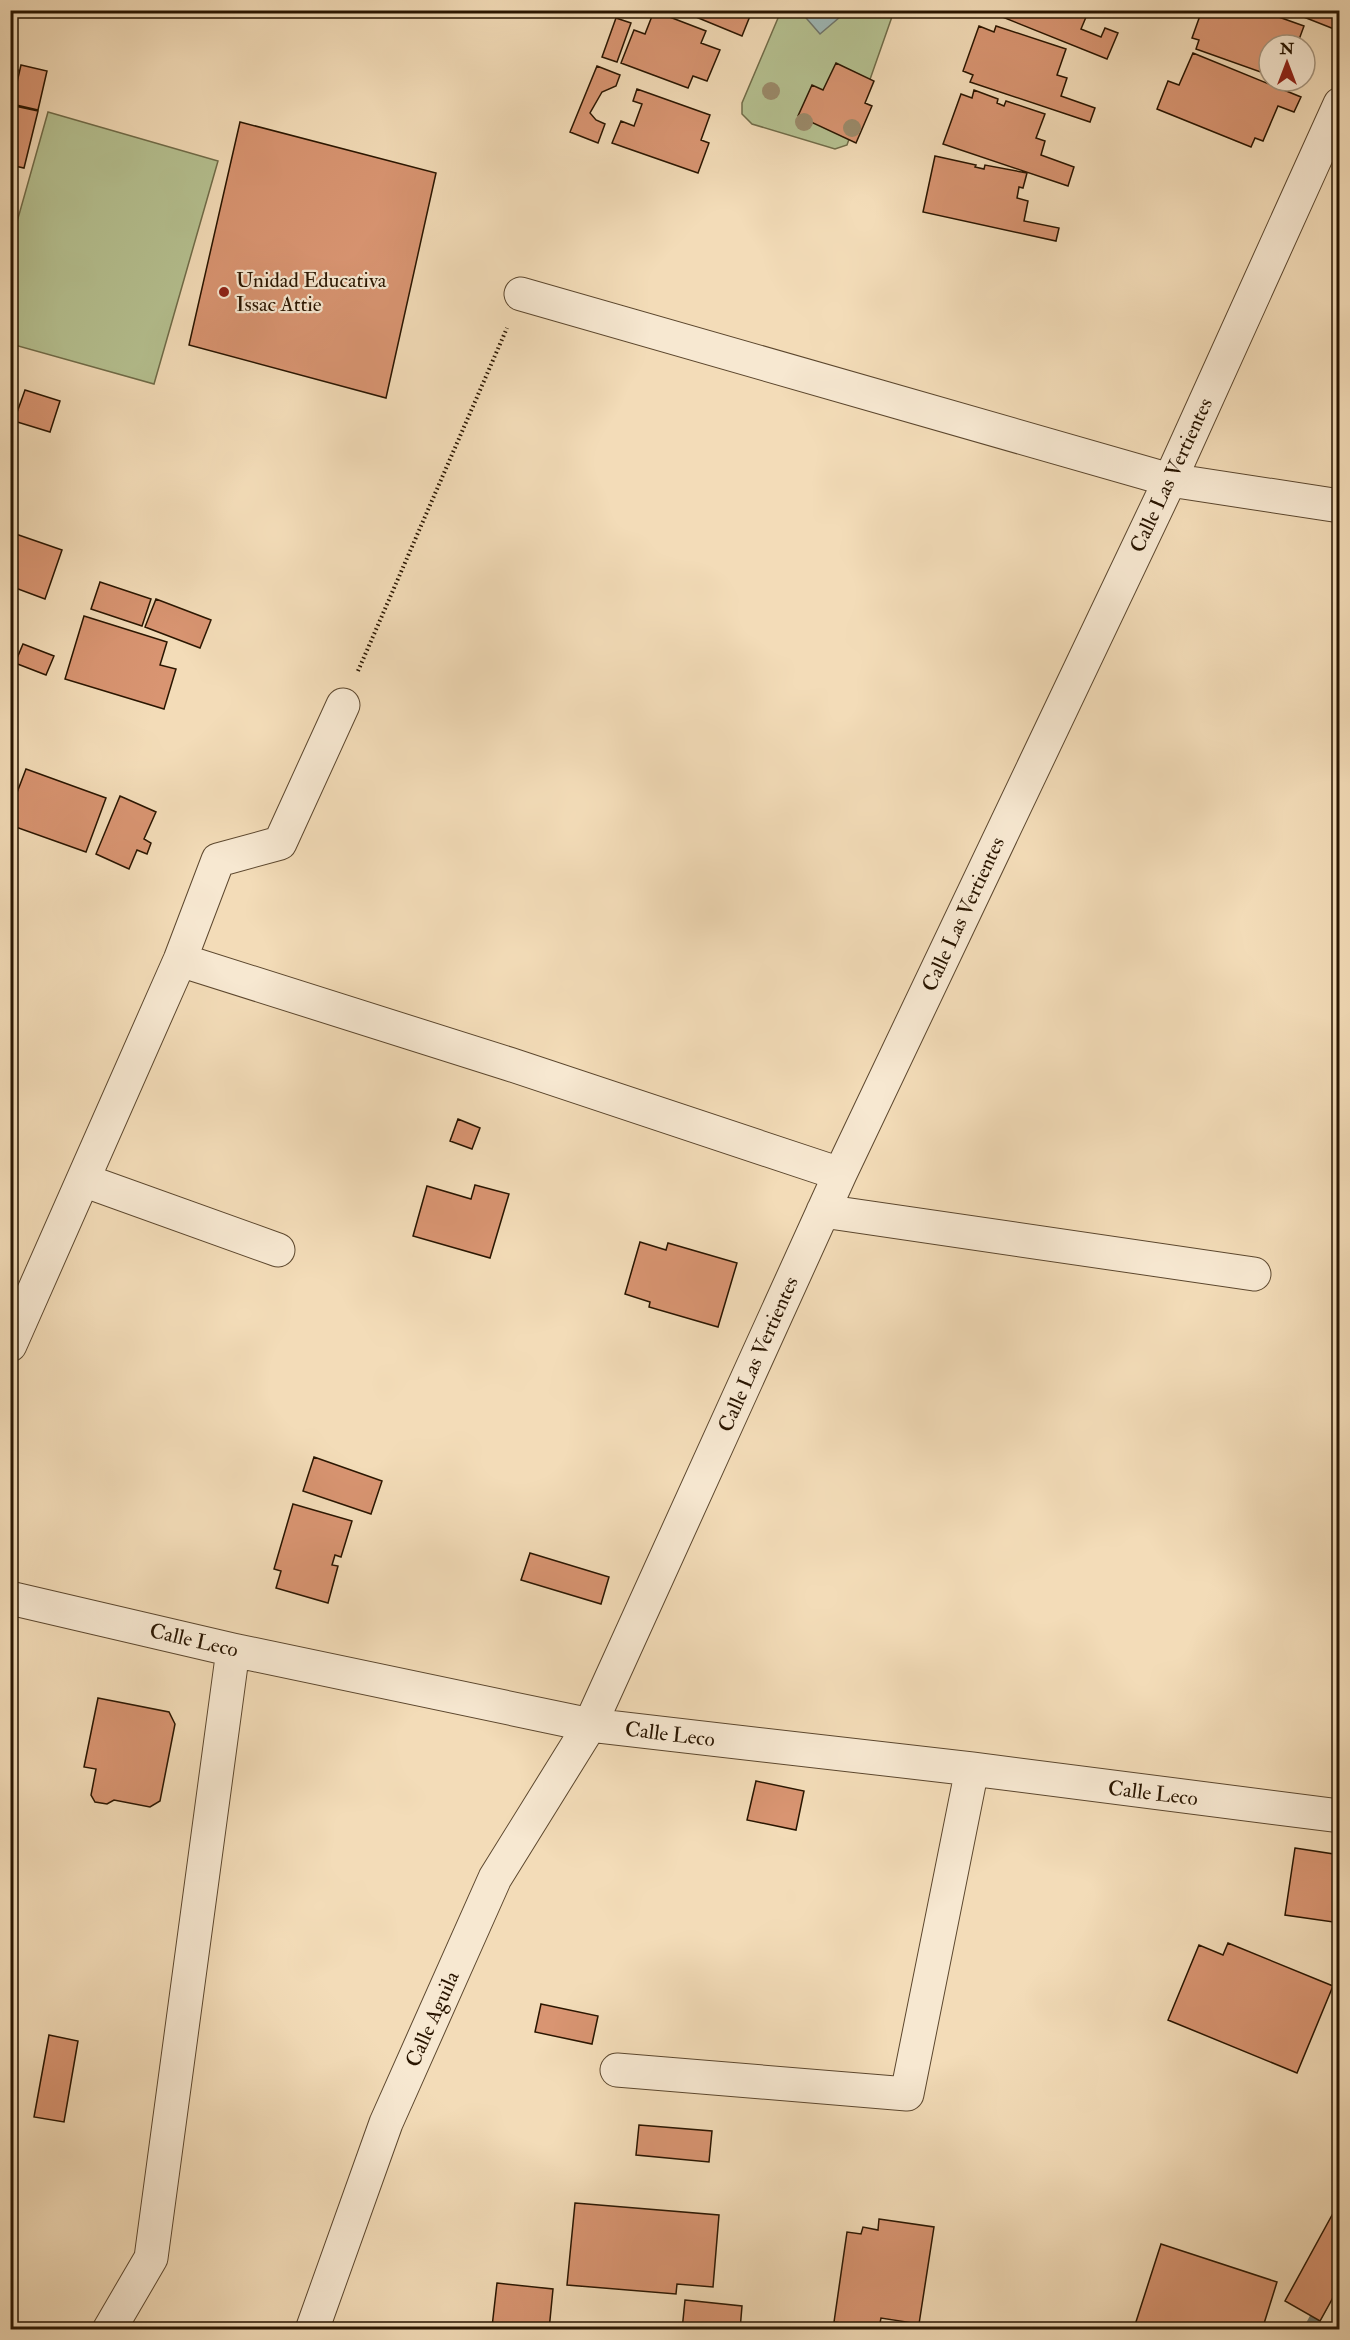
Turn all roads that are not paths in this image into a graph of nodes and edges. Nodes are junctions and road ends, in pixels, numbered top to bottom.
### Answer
1 (1340, 104) edge
2 (521, 294) road end
3 (1170, 480) junction
4 (1340, 506) edge
5 (344, 705) road end
6 (180, 960) junction
7 (840, 1174) junction
8 (83, 1180) junction
9 (823, 1211) junction
10 (278, 1250) dead end
11 (1254, 1274) dead end
12 (10, 1345) edge
13 (10, 1598) edge
14 (233, 1650) junction
15 (590, 1725) junction
16 (972, 1770) junction
17 (1340, 1816) edge
18 (617, 2070) dead end
19 (109, 2330) edge
20 (312, 2330) edge

1 - 3 street, Calle Las Vertientes
2 - 3 street
3 - 4 street
3 - 7 street, Calle Las Vertientes
5 - 6 street
6 - 7 street
6 - 8 street
7 - 9 street, Calle Las Vertientes
8 - 10 street
8 - 12 street
9 - 11 street
9 - 15 street, Calle Las Vertientes
13 - 14 street, Calle Leco
14 - 15 street, Calle Leco
14 - 19 street
15 - 16 street, Calle Leco
15 - 20 street, Calle Aguila
16 - 17 street, Calle Leco
16 - 18 street

